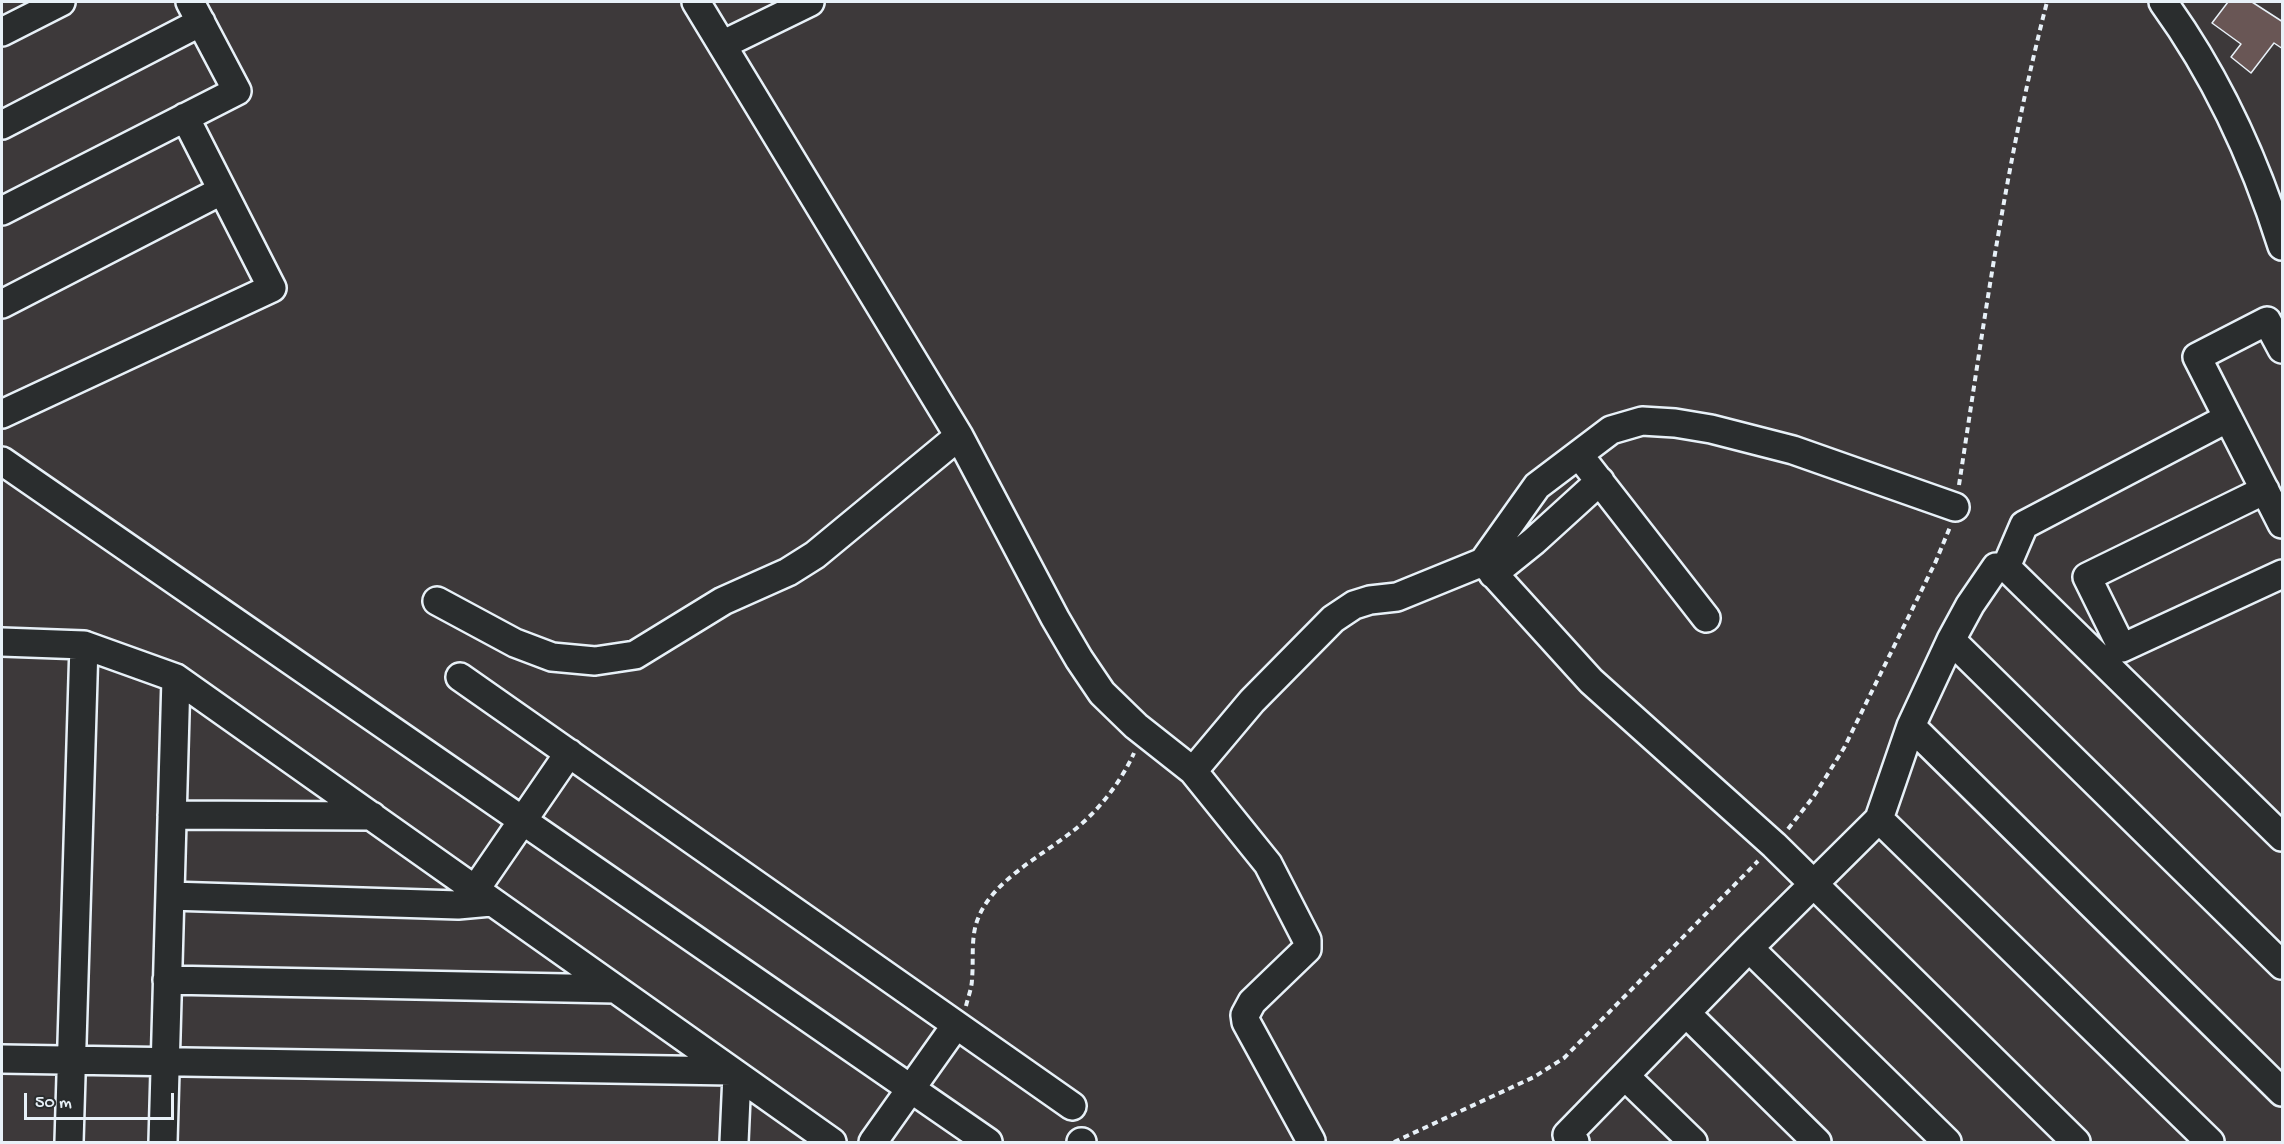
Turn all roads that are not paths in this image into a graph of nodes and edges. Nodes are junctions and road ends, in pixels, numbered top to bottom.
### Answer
1 (61, 2) edge
2 (696, 2) edge
3 (810, 2) edge
4 (2163, 2) edge
5 (195, 12) edge
6 (2, 32) edge
7 (722, 45) junction
8 (185, 117) junction
9 (2, 125) edge
10 (221, 191) junction
11 (2, 211) edge
12 (2283, 246) edge
13 (2, 304) edge
14 (2283, 349) edge
15 (2, 414) edge
16 (2228, 418) junction
17 (959, 435) junction
18 (1579, 454) junction
19 (2, 460) edge
20 (1600, 482) junction
21 (2265, 490) junction
22 (1955, 507) road end
23 (2283, 524) edge
24 (2006, 567) junction
25 (1488, 568) junction
26 (2283, 574) edge
27 (437, 601) dead end
28 (1706, 618) dead end
29 (1951, 640) junction
30 (2, 642) edge
31 (84, 645) junction
32 (460, 676) dead end
33 (176, 678) junction
34 (1911, 726) junction
35 (569, 753) junction
36 (1193, 771) junction
37 (172, 815) junction
38 (372, 816) junction
39 (1879, 819) junction
40 (522, 820) junction
41 (2283, 837) edge
42 (1813, 885) junction
43 (170, 896) junction
44 (483, 896) junction
45 (1749, 948) junction
46 (2283, 965) edge
47 (167, 980) junction
48 (615, 989) junction
49 (1686, 1013) junction
50 (956, 1025) junction
51 (2, 1059) edge
52 (71, 1060) junction
53 (166, 1062) junction
54 (734, 1073) junction
55 (1625, 1076) junction
56 (911, 1089) junction
57 (2283, 1092) edge
58 (1072, 1106) dead end
59 (826, 1140) edge
60 (1311, 1141) edge
61 (69, 1143) edge
62 (163, 1143) edge
63 (735, 1143) edge
64 (873, 1143) edge
65 (988, 1143) edge
66 (1575, 1143) edge
67 (1693, 1143) edge
68 (1817, 1143) edge
69 (1947, 1143) edge
70 (2076, 1143) edge
71 (2210, 1143) edge

1 - 6 street
2 - 7 street
3 - 7 street
4 - 12 street
5 - 8 street
5 - 9 street
7 - 17 street
8 - 10 street
8 - 11 street
10 - 13 street
10 - 15 street
14 - 16 street
16 - 21 street
16 - 24 street
17 - 27 street
17 - 36 street
18 - 20 street
18 - 22 street
18 - 25 street
19 - 40 street
20 - 25 street
20 - 28 street
21 - 23 street
21 - 26 street
24 - 29 street
24 - 41 street
25 - 36 street
25 - 42 street
29 - 34 street
29 - 46 street
30 - 31 street
31 - 33 street
31 - 52 street
32 - 35 street
33 - 37 street
33 - 38 street
34 - 39 street
34 - 57 street
35 - 40 street
35 - 50 street
36 - 60 street
37 - 38 street
37 - 43 street
38 - 44 street
39 - 42 street
39 - 71 street
40 - 44 street
40 - 56 street
42 - 45 street
42 - 70 street
43 - 44 street
43 - 47 street
44 - 48 street
45 - 49 street
45 - 69 street
47 - 48 street
47 - 53 street
48 - 54 street
49 - 55 street
49 - 68 street
50 - 56 street
50 - 58 street
51 - 52 street
52 - 53 street
52 - 61 street
53 - 54 street
53 - 62 street
54 - 59 street
54 - 63 street
55 - 66 street
55 - 67 street
56 - 64 street
56 - 65 street

